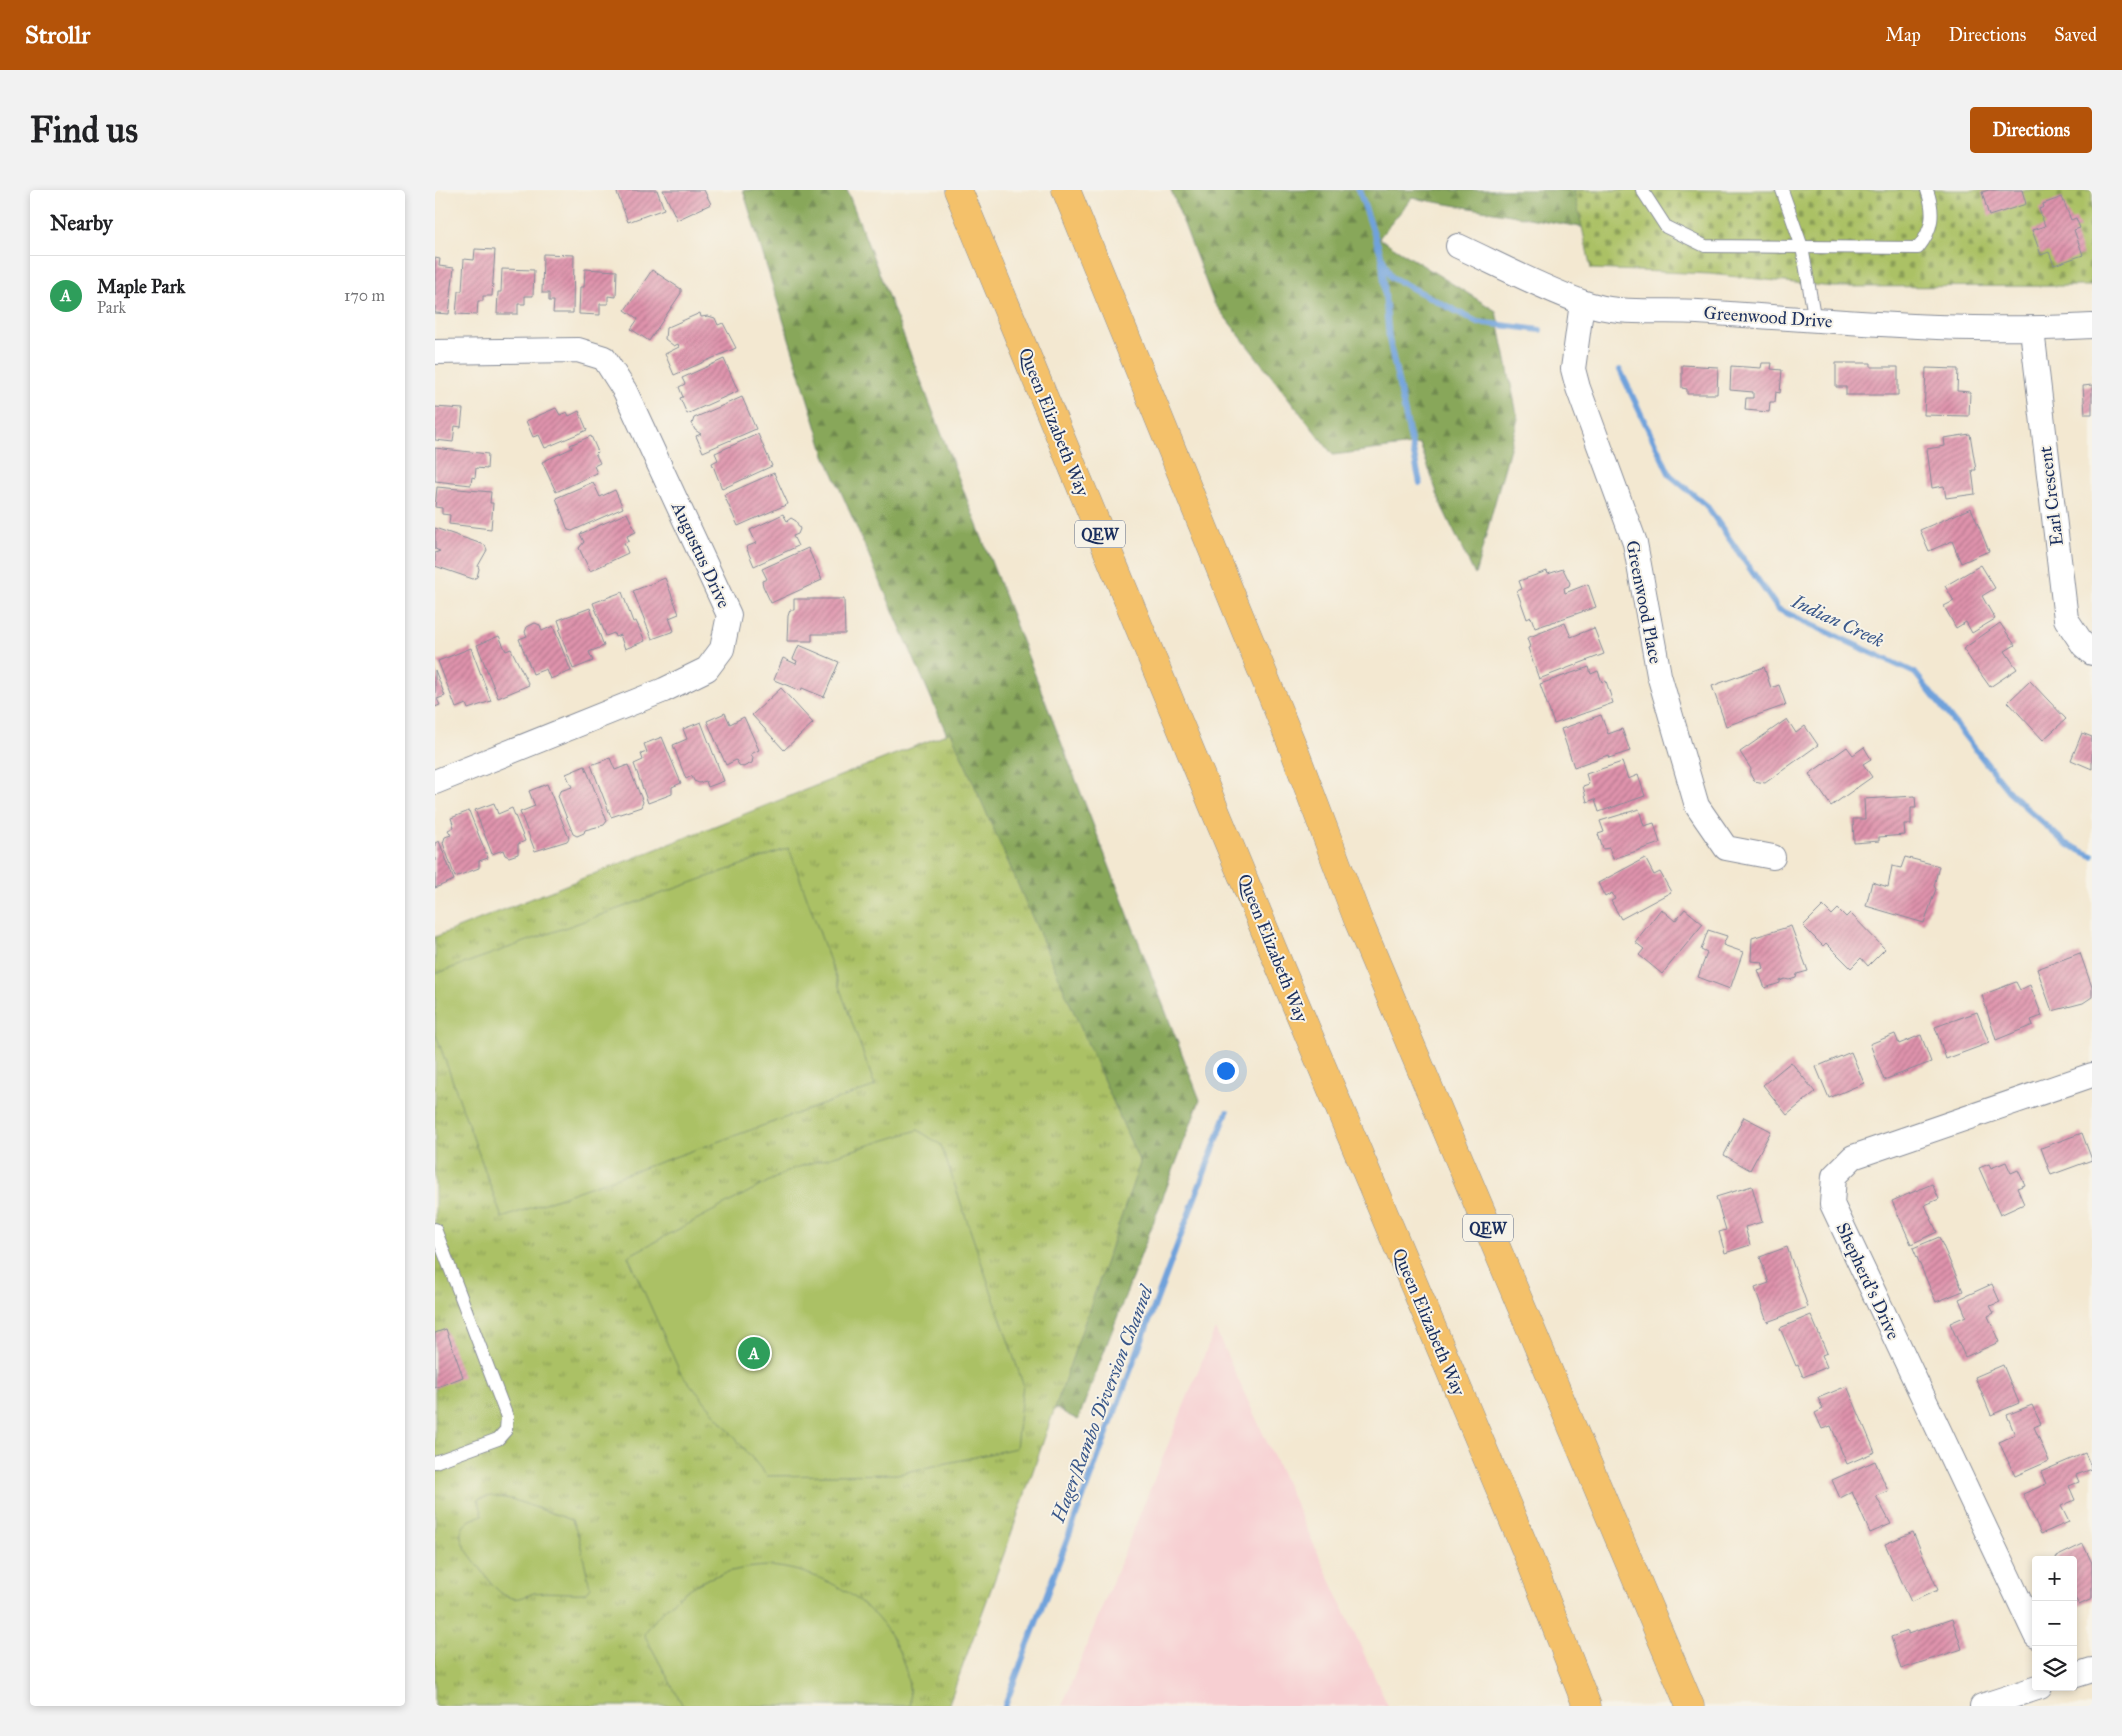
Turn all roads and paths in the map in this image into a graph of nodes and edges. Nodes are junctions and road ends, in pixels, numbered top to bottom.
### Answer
1 (958, 190) edge
2 (1642, 190) edge
3 (1782, 190) edge
4 (1927, 190) edge
5 (1070, 196) edge
6 (1457, 246) dead end
7 (1802, 247) junction
8 (1582, 303) junction
9 (1815, 321) junction
10 (2092, 326) edge
11 (2032, 330) junction
12 (435, 352) edge
13 (2092, 653) edge
14 (435, 782) edge
15 (1773, 857) dead end
16 (2092, 1075) edge
17 (435, 1229) edge
18 (435, 1462) edge
19 (2032, 1628) edge
20 (2092, 1670) edge
21 (2077, 1675) edge
22 (2032, 1690) edge
23 (1587, 1706) edge
24 (1690, 1706) edge
25 (1982, 1706) edge

1 - 23 highway, Queen Elizabeth Way / QEW
2 - 7 lane
3 - 7 lane
4 - 7 lane
5 - 24 highway, QEW
6 - 8 street, Greenwood Drive
7 - 9 lane
8 - 9 street, Greenwood Drive
8 - 15 street, Greenwood Place
9 - 11 street, Greenwood Drive
10 - 11 street, Greenwood Drive
11 - 13 street, Earl Crescent
12 - 14 street, Augustus Drive
16 - 19 street, Shepherd's Drive
17 - 18 lane
20 - 21 street
22 - 25 street

